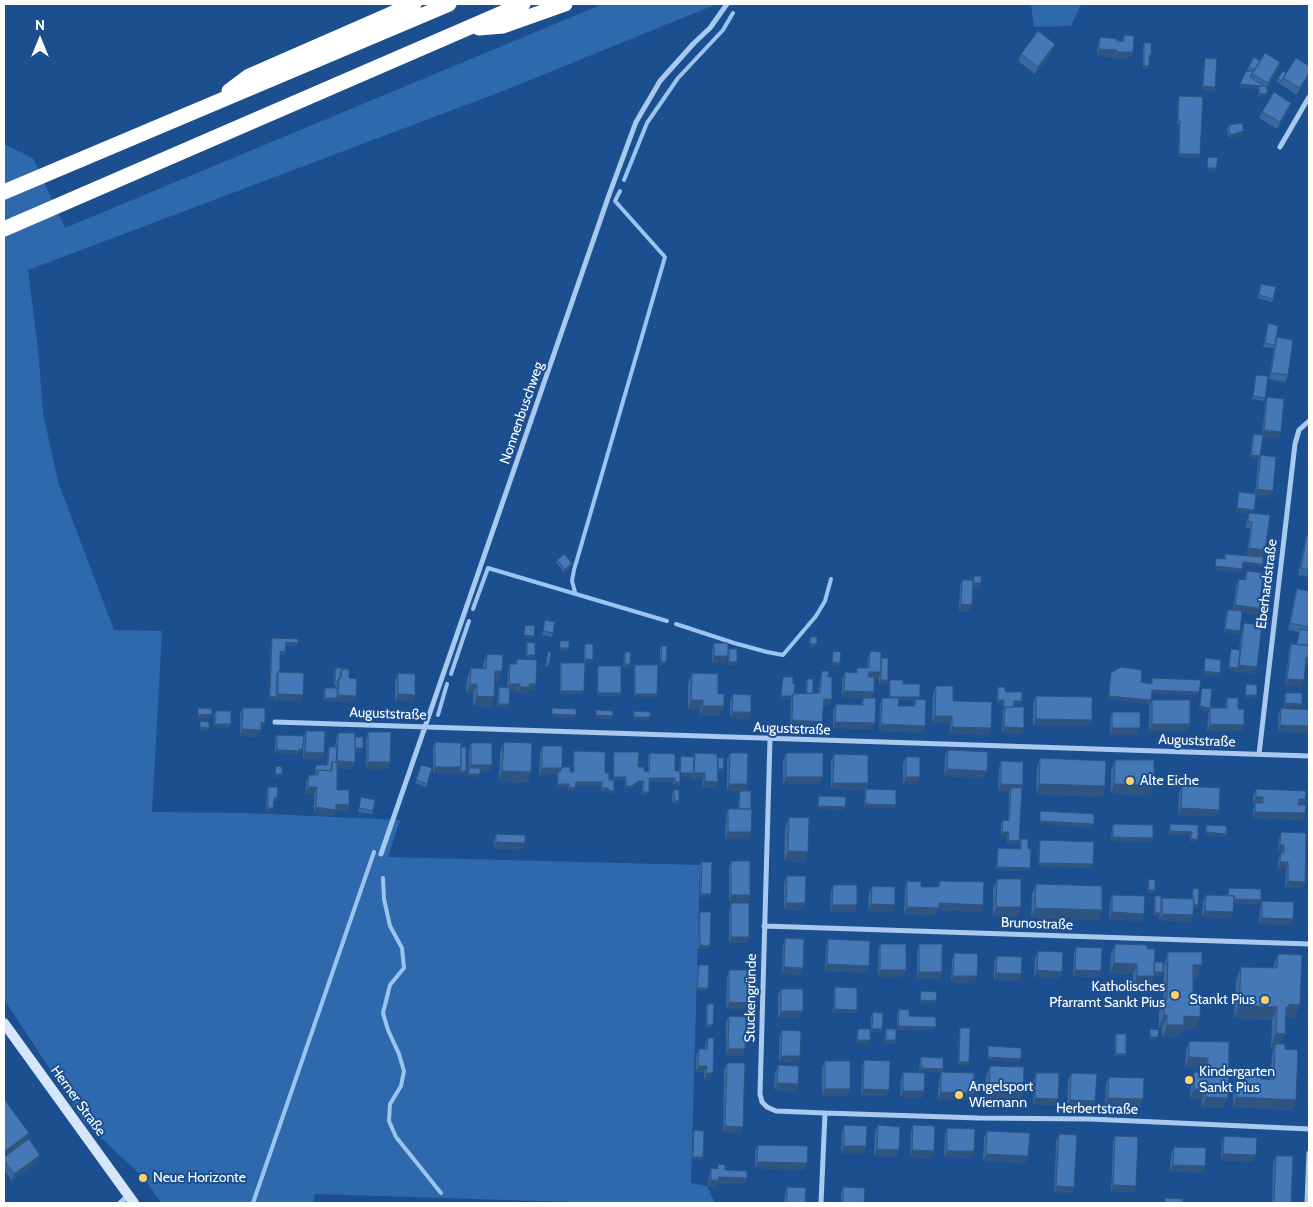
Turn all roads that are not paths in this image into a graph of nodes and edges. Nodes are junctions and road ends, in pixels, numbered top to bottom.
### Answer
1 (414, 4) edge
2 (449, 4) edge
3 (523, 4) edge
4 (565, 4) edge
5 (727, 4) edge
6 (467, 28) junction
7 (1309, 96) edge
8 (207, 107) junction
9 (1280, 147) dead end
10 (4, 192) edge
11 (4, 229) edge
12 (1309, 421) edge
13 (275, 722) dead end
14 (425, 727) junction
15 (770, 739) junction
16 (1259, 754) junction
17 (1309, 756) edge
18 (381, 854) dead end
19 (764, 926) junction
20 (1309, 944) edge
21 (4, 1023) edge
22 (825, 1113) junction
23 (1309, 1129) edge
24 (1309, 1153) edge
25 (131, 1199) edge
26 (120, 1203) edge
27 (821, 1203) edge
28 (1307, 1203) edge

1 - 8 highway
2 - 8 highway
3 - 6 highway
4 - 6 highway
5 - 14 street, Nonnenbuschweg
6 - 11 highway
7 - 9 street
8 - 10 highway
12 - 16 street, Eberhardstraße
13 - 14 street, Auguststraße
14 - 15 street, Auguststraße
14 - 18 street, Nonnenbuschweg
15 - 16 street, Auguststraße
15 - 19 street, Stuckengründe
16 - 17 street, Auguststraße
19 - 20 street, Brunostraße
19 - 22 street, Stuckengründe
21 - 25 main road, Herner Straße
22 - 23 street, Herbertstraße
22 - 27 street
24 - 28 street
25 - 26 street

